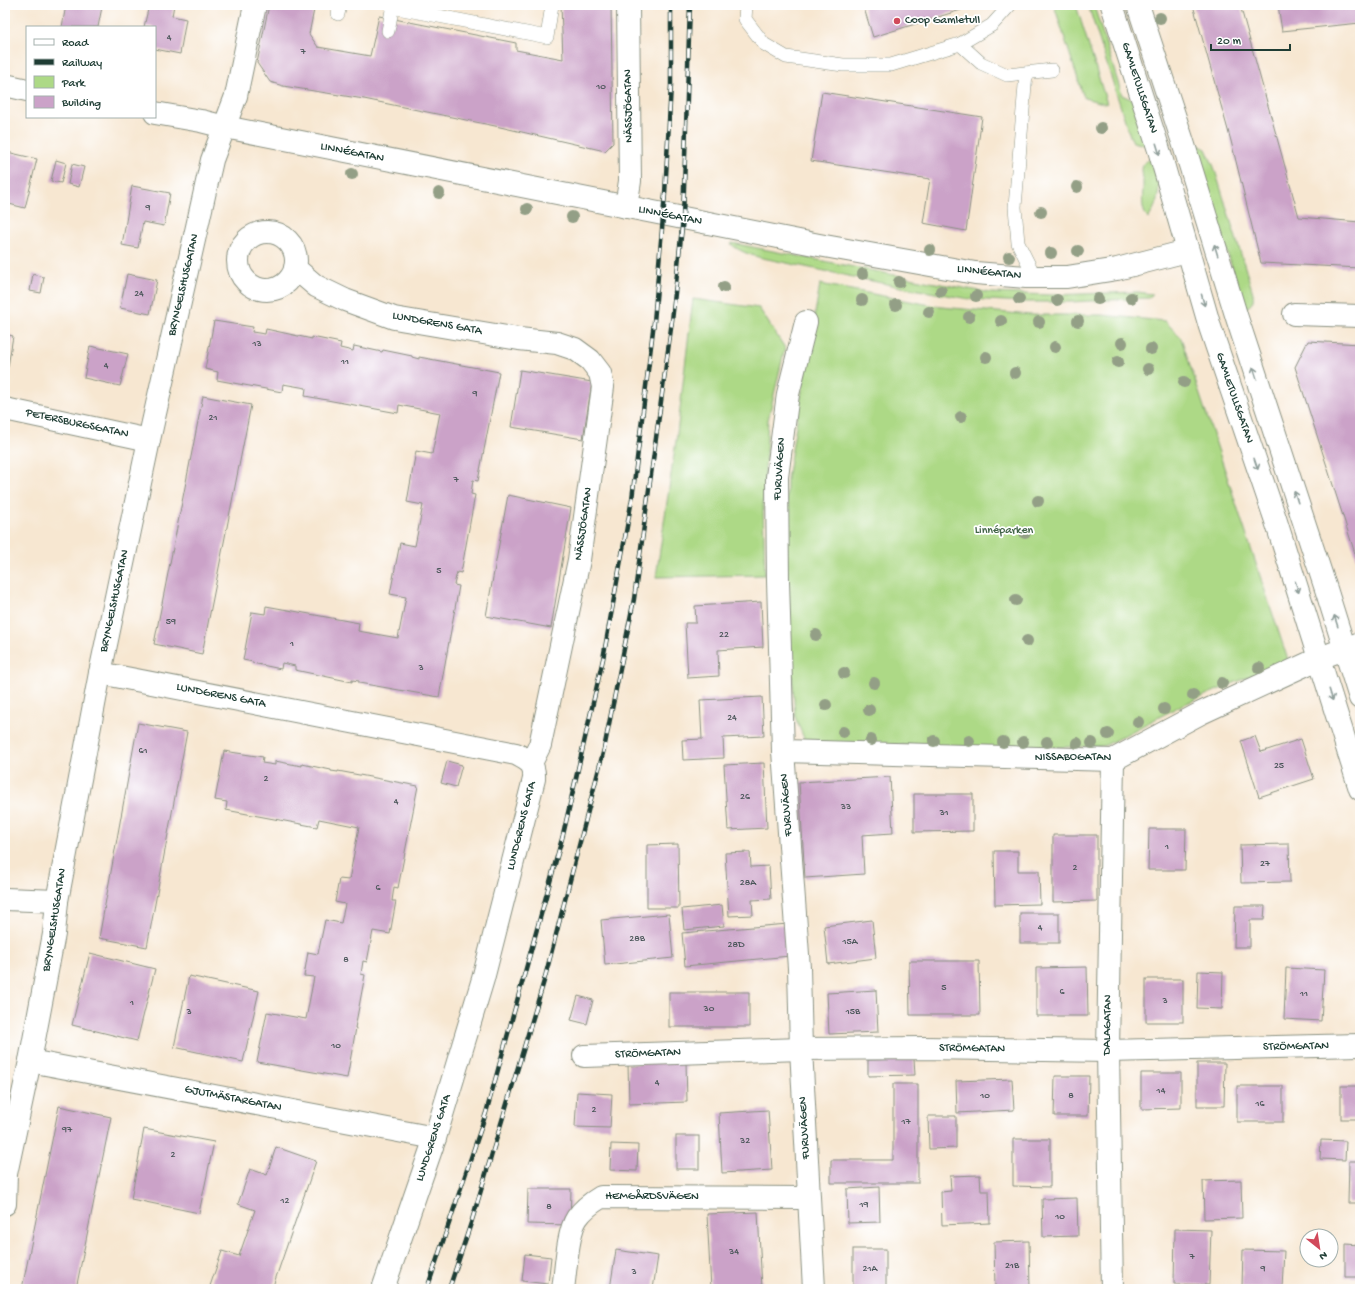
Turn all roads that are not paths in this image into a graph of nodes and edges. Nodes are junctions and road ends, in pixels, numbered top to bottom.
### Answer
1 (255, 5) edge
2 (552, 5) edge
3 (628, 5) edge
4 (746, 5) edge
5 (1010, 5) edge
6 (1112, 5) edge
7 (1138, 5) edge
8 (393, 6) edge
9 (388, 31) dead end
10 (960, 44) junction
11 (1052, 70) dead end
12 (1026, 73) junction
13 (5, 85) edge
14 (26, 90) edge
15 (156, 113) edge
16 (225, 127) junction
17 (626, 207) junction
18 (1187, 251) junction
19 (295, 268) dead end
20 (1035, 277) junction
21 (1294, 314) dead end
22 (1360, 316) edge
23 (806, 322) dead end
24 (519, 338) joint
25 (5, 409) edge
26 (149, 440) junction
27 (1353, 646) edge
28 (1320, 658) junction
29 (100, 673) junction
30 (1360, 698) edge
31 (783, 751) junction
32 (1112, 760) junction
33 (531, 763) junction
34 (1360, 789) edge
35 (5, 899) edge
36 (57, 901) junction
37 (1360, 1045) edge
38 (801, 1049) junction
39 (1108, 1051) junction
40 (584, 1056) dead end
41 (30, 1061) junction
42 (435, 1138) junction
43 (6, 1174) edge
44 (809, 1198) junction
45 (5, 1204) edge
46 (383, 1289) edge
47 (563, 1289) edge
48 (814, 1289) edge
49 (1112, 1289) edge

1 - 16 street, BRYNGELSHUSGATAN
2 - 8 lane
3 - 17 street, NÄSSJÖGATAN
4 - 10 lane
5 - 10 lane
6 -> 18 street, GAMLETULLSGATAN
27 -> 7 street, GAMLETULLSGATAN
8 - 9 lane
10 - 12 lane
11 - 12 lane
12 - 20 lane
13 - 14 street
15 - 16 street, LINNÉGATAN
16 - 17 street, LINNÉGATAN
16 - 26 street, BRYNGELSHUSGATAN
17 - 20 street, LINNÉGATAN
18 - 20 street, LINNÉGATAN
18 -> 28 street, GAMLETULLSGATAN
19 - 24 street, LUNDGRENS GATA
21 - 22 street
23 - 31 street, FURUVÄGEN
24 - 33 street, NÄSSJÖGATAN
25 - 26 street, PETERSBURGSGATAN
26 - 29 street, BRYNGELSHUSGATAN
27 - 28 street, NISSABOGATAN
27 - 30 street, GAMLETULLSGATAN
28 - 32 street, NISSABOGATAN
28 -> 34 street, GAMLETULLSGATAN
29 - 33 street, LUNDGRENS GATA
29 - 36 street, BRYNGELSHUSGATAN
31 - 32 street, NISSABOGATAN
31 - 38 street, FURUVÄGEN
32 - 39 street, DALAGATAN
33 - 42 street, LUNDGRENS GATA
35 - 36 street
36 - 41 street, BRYNGELSHUSGATAN
37 - 39 street, STRÖMGATAN
38 - 39 street, STRÖMGATAN
38 - 40 street, STRÖMGATAN
38 - 44 street, FURUVÄGEN
39 - 49 street, DALAGATAN
41 - 42 street, GJUTMÄSTARGATAN
41 - 43 street, BRYNGELSHUSGATAN
42 - 46 street, LUNDGRENS GATA
43 - 45 street, BRYNGELSHUSGATAN
44 - 47 street, HEMGÅRDSVÄGEN
44 - 48 street, FURUVÄGEN

